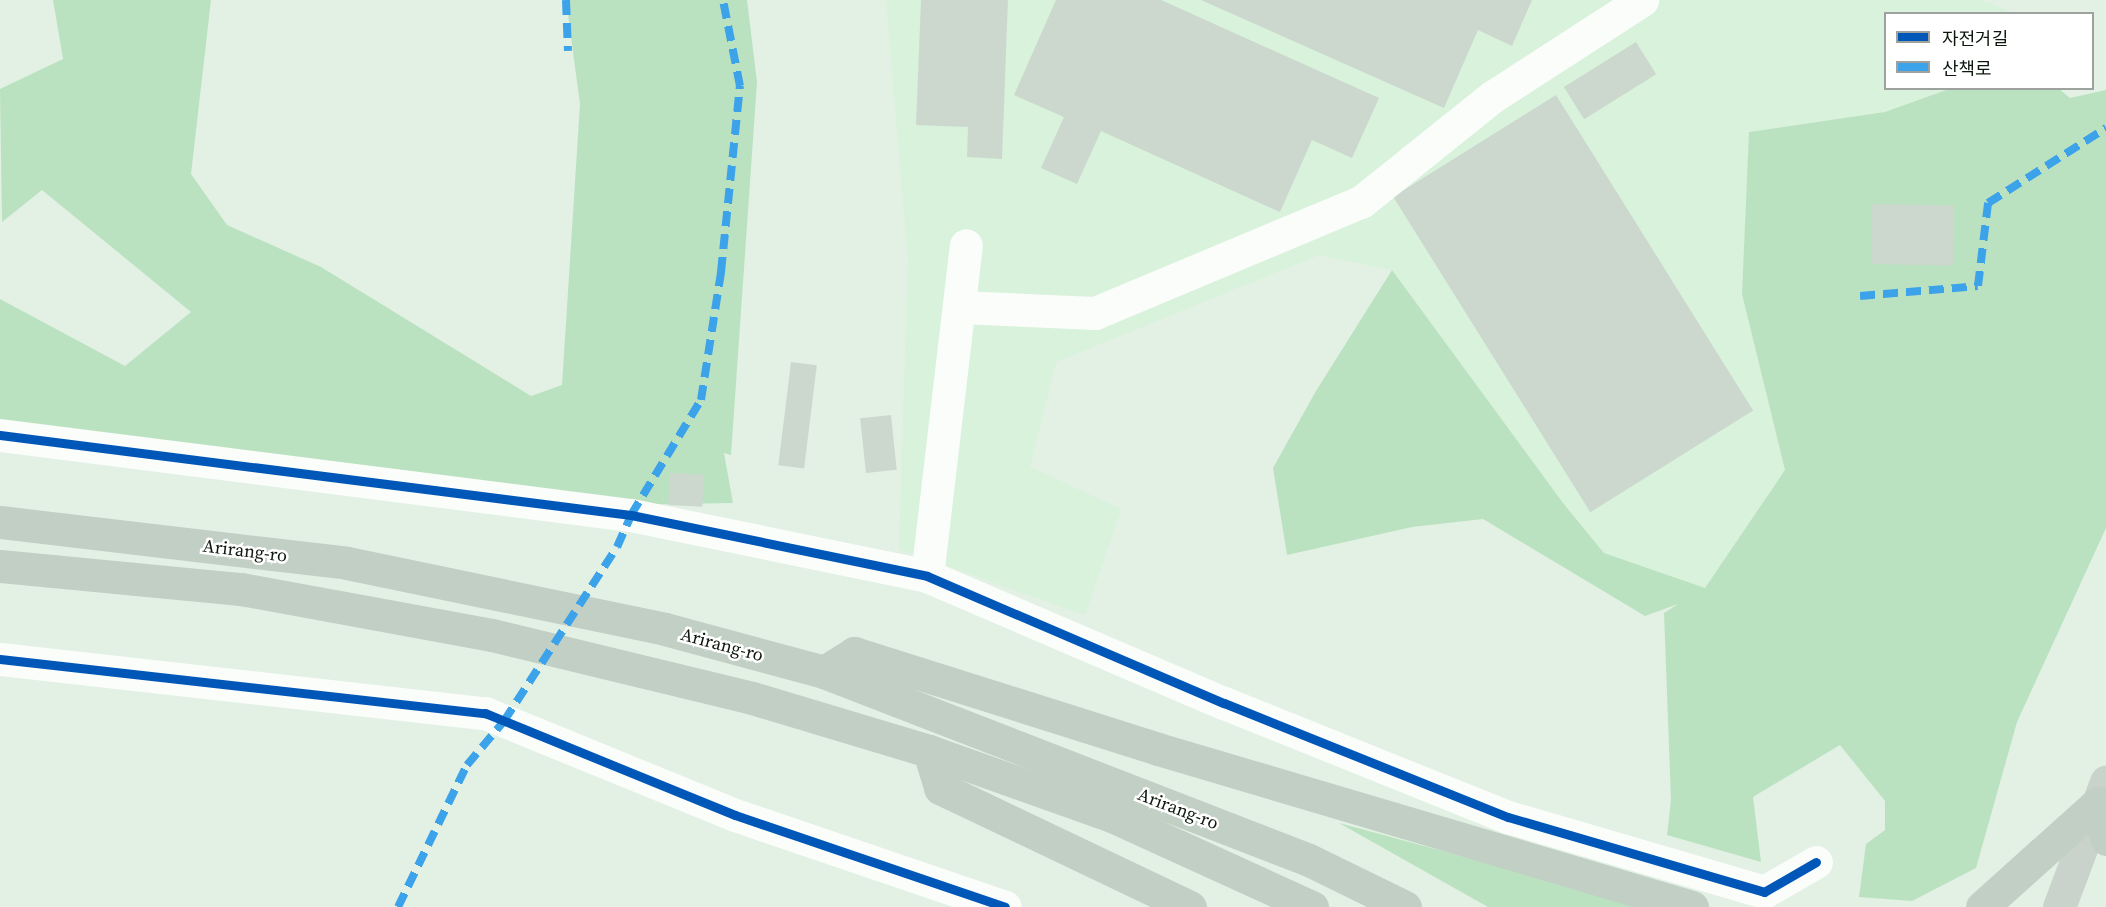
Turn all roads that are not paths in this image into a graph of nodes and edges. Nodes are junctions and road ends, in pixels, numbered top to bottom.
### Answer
1 (1642, 0) edge
2 (966, 245) dead end
3 (959, 307) junction
4 (0, 435) edge
5 (0, 522) edge
6 (0, 567) edge
7 (927, 576) junction
8 (0, 658) edge
9 (824, 672) junction
10 (929, 751) junction
11 (2102, 792) edge
12 (2106, 839) edge
13 (1816, 862) dead end
14 (1005, 907) edge
15 (1190, 907) edge
16 (1312, 907) edge
17 (1405, 907) edge
18 (1692, 907) edge
19 (1982, 907) edge
20 (2059, 907) edge

1 - 3 street
2 - 3 street
3 - 7 street
4 - 7 street
5 - 9 highway, Arirang-ro
6 - 10 highway, Arirang-ro
7 - 13 street
8 - 14 street
9 - 17 highway, Arirang-ro
9 - 18 highway
10 - 15 highway
10 - 16 highway, Arirang-ro
11 - 12 highway
11 - 19 highway
11 - 20 main road

